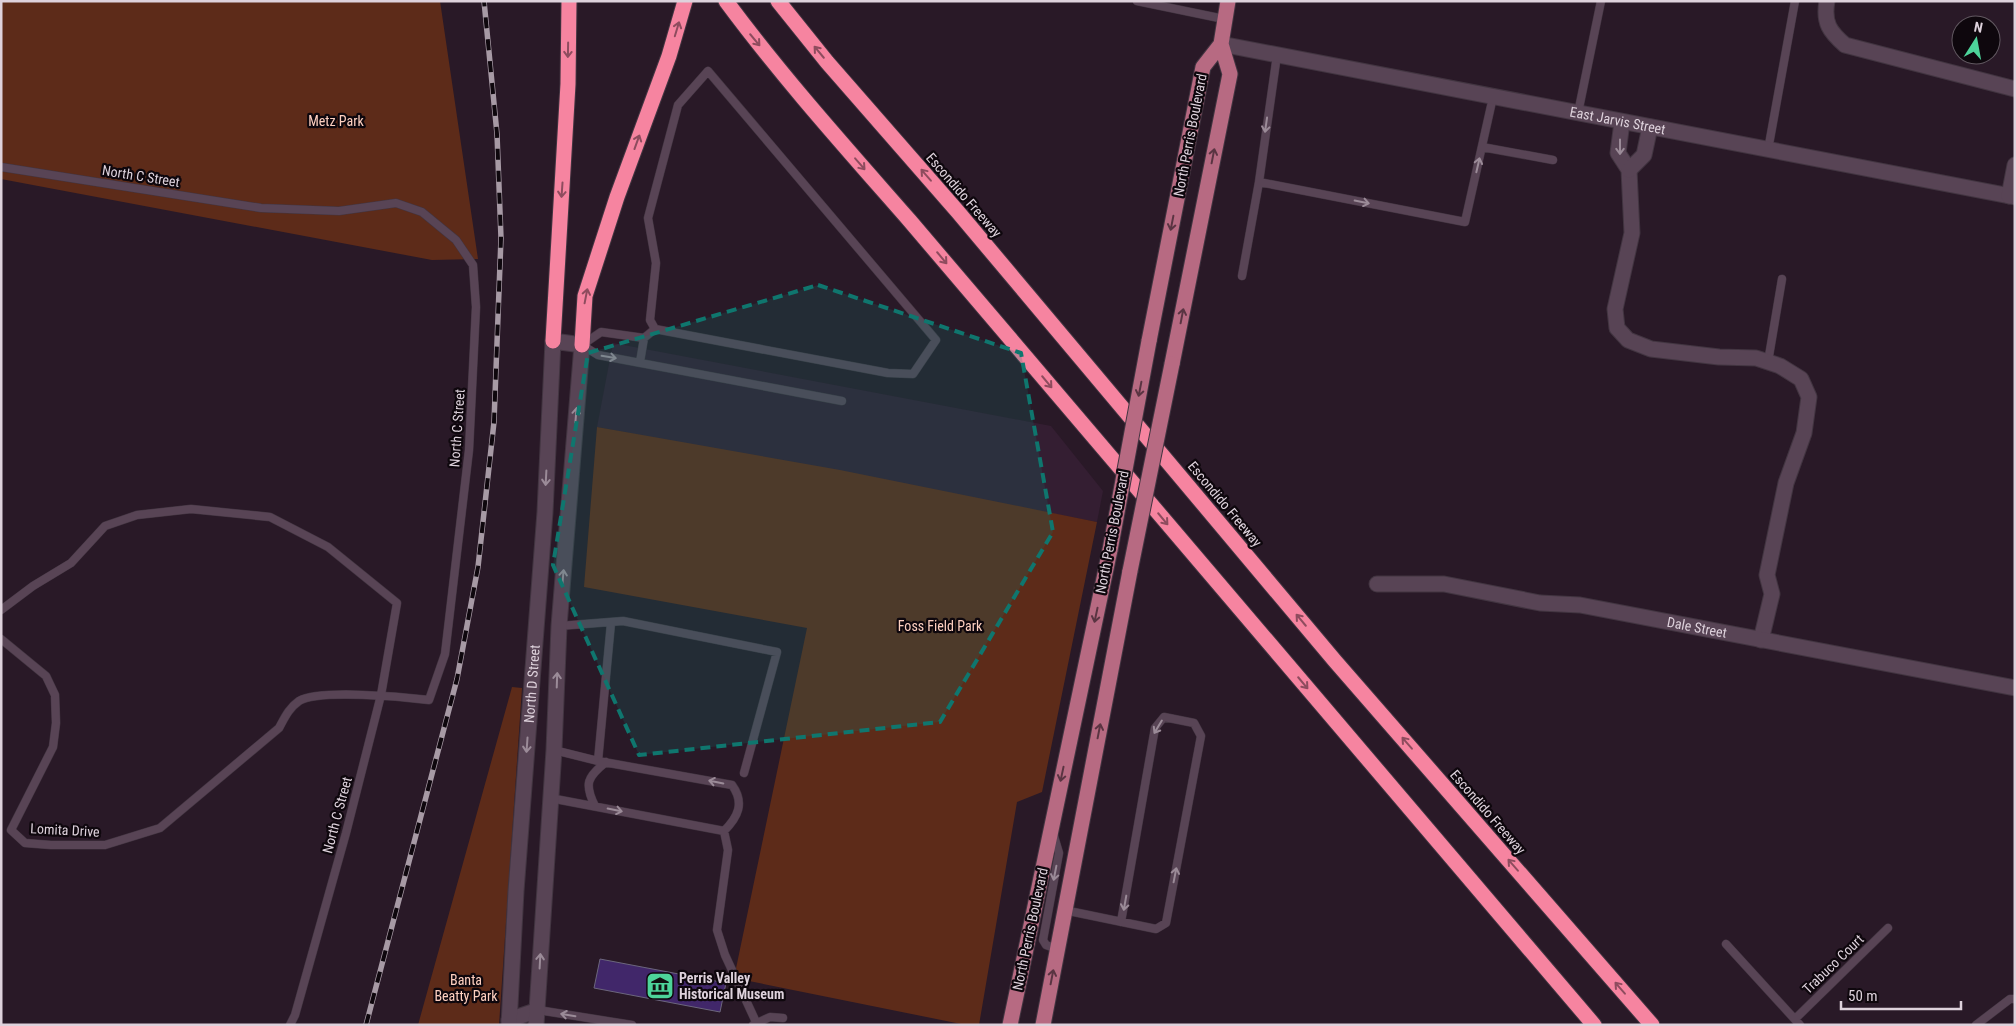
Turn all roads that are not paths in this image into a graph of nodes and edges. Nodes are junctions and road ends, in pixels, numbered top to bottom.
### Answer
1 (569, 1) edge
2 (685, 1) edge
3 (726, 1) edge
4 (778, 1) edge
5 (1137, 1) edge
6 (1228, 1) edge
7 (1601, 1) edge
8 (1794, 1) edge
9 (1827, 1) edge
10 (1224, 19) junction
11 (1221, 44) junction
12 (1276, 55) junction
13 (2015, 90) edge
14 (1493, 97) junction
15 (1578, 113) junction
16 (1622, 122) junction
17 (1650, 127) junction
18 (1482, 147) junction
19 (1768, 150) junction
20 (1554, 160) dead end
21 (2015, 165) edge
22 (1, 166) edge
23 (1629, 170) junction
24 (1259, 182) junction
25 (2012, 197) edge
26 (1242, 276) dead end
27 (1782, 279) dead end
28 (655, 329) junction
29 (644, 338) junction
30 (553, 342) junction
31 (582, 345) junction
32 (640, 362) junction
33 (1768, 362) junction
34 (842, 401) dead end
35 (1376, 584) dead end
36 (1, 610) edge
37 (611, 623) junction
38 (559, 626) junction
39 (536, 627) junction
40 (1, 639) edge
41 (1761, 640) junction
42 (2015, 688) edge
43 (381, 695) junction
44 (554, 750) junction
45 (602, 761) junction
46 (744, 773) dead end
47 (550, 798) junction
48 (595, 806) junction
49 (1051, 826) junction
50 (724, 831) junction
51 (1064, 910) junction
52 (1121, 922) junction
53 (1888, 928) dead end
54 (1726, 944) dead end
55 (1057, 950) junction
56 (2015, 999) edge
57 (537, 1017) edge
58 (783, 1018) dead end
59 (1797, 1022) edge
60 (512, 1023) edge
61 (755, 1023) edge
62 (290, 1025) edge
63 (632, 1025) edge
64 (1010, 1025) edge
65 (1042, 1025) edge
66 (1594, 1025) edge
67 (1652, 1025) edge
68 (1976, 1025) edge

1 -> 30 highway
31 -> 2 highway
3 -> 66 highway
67 -> 4 highway, Escondido Freeway
5 - 10 lane
6 - 10 main road, North Perris Boulevard
7 - 15 lane
8 - 19 lane
9 - 13 street
10 - 11 main road, North Perris Boulevard
11 - 12 street, East Jarvis Street
11 -> 49 main road, North Perris Boulevard, bridge
51 -> 11 main road, North Perris Boulevard, bridge
12 - 14 street, East Jarvis Street
12 -> 24 lane
14 - 15 street, East Jarvis Street
14 - 18 lane
15 - 16 street, East Jarvis Street
16 - 17 street, East Jarvis Street
16 -> 23 street
17 - 19 street, East Jarvis Street
17 - 23 street
18 - 20 lane
24 -> 18 lane
19 - 25 street, East Jarvis Street
21 - 25 street
22 - 43 lane, North C Street
23 - 33 street
24 - 26 lane
27 - 33 lane
28 - 28 lane
28 - 29 lane
29 - 31 lane
29 - 32 lane
30 - 31 street
30 -> 39 street, North D Street
31 -> 32 lane
38 -> 31 street, North D Street
32 - 34 lane
33 - 41 street
35 - 41 street, Dale Street
36 - 43 lane
37 - 38 lane
37 - 45 lane
37 - 46 lane
38 - 39 street
44 -> 38 street, North D Street
39 -> 60 street, North D Street
40 - 43 lane, Lomita Drive
41 - 42 street, Dale Street
43 - 62 lane, North C Street
44 - 45 lane
44 - 47 street, North D Street
45 - 48 lane
50 -> 45 lane
47 - 48 lane
57 -> 47 street, North D Street
48 -> 50 lane
49 -> 55 lane
49 - 64 main road, North Perris Boulevard
50 - 61 lane
51 - 52 lane
51 - 55 main road, North Perris Boulevard
52 -> 52 lane
53 - 59 lane, Trabuco Court
54 - 59 lane
65 -> 55 main road, North Perris Boulevard
56 - 68 lane
57 - 60 street
63 -> 57 lane
58 - 61 lane

